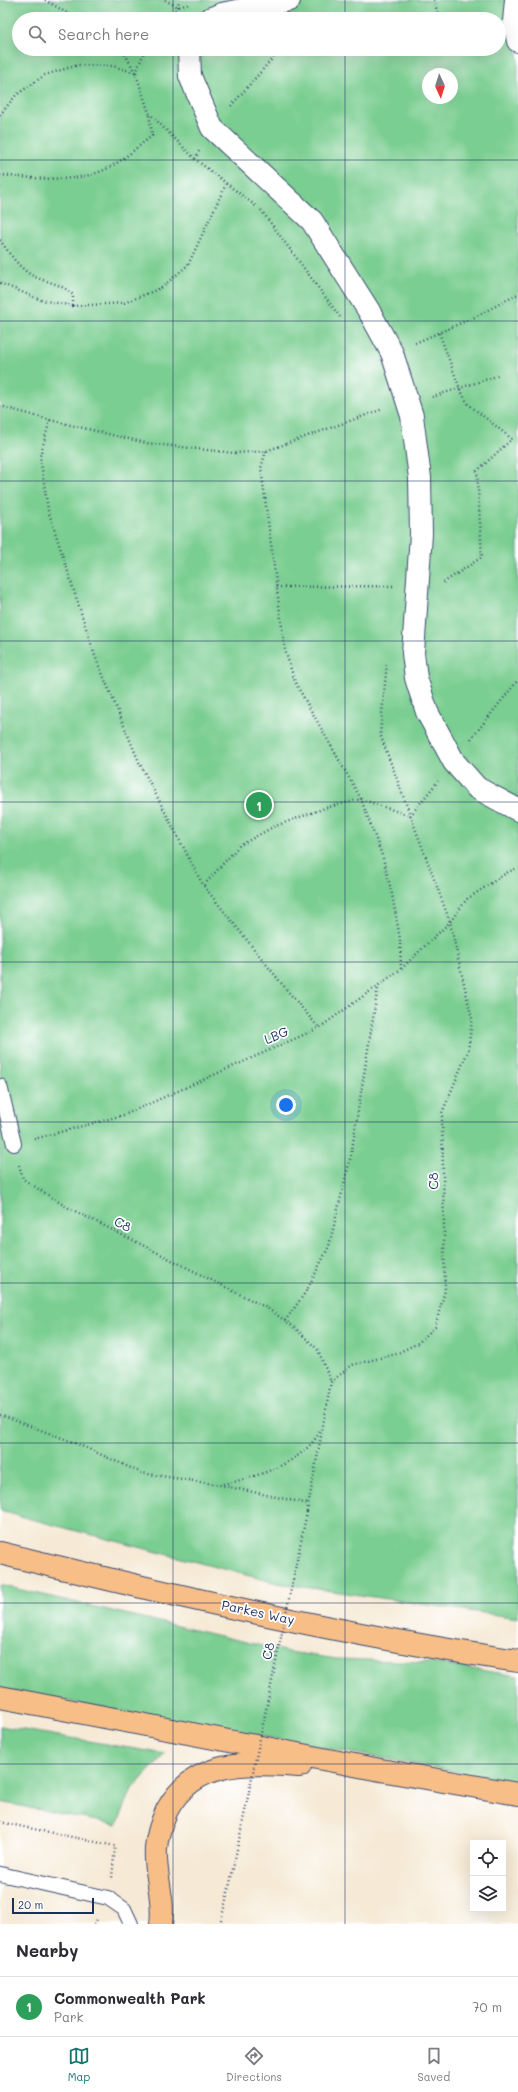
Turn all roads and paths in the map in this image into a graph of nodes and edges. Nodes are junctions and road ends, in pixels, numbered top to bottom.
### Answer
1 (45, 0) edge
2 (165, 0) edge
3 (179, 0) edge
4 (289, 0) edge
5 (434, 0) edge
6 (516, 0) edge
7 (178, 7) junction
8 (65, 12) edge
9 (173, 12) edge
10 (232, 12) edge
11 (437, 12) edge
12 (518, 41) edge
13 (126, 56) edge
14 (142, 56) edge
15 (189, 56) edge
16 (275, 56) edge
17 (136, 74) junction
18 (149, 113) junction
19 (0, 115) edge
20 (212, 128) junction
21 (244, 156) junction
22 (195, 159) junction
23 (0, 175) edge
24 (226, 182) junction
25 (0, 240) edge
26 (0, 282) edge
27 (518, 294) edge
28 (73, 306) junction
29 (341, 317) dead end
30 (439, 333) junction
31 (392, 353) junction
32 (500, 375) dead end
33 (460, 389) junction
34 (408, 403) junction
35 (0, 406) edge
36 (50, 420) junction
37 (266, 451) junction
38 (416, 586) junction
39 (276, 587) junction
40 (361, 799) junction
41 (518, 810) edge
42 (410, 816) dead end
43 (518, 868) edge
44 (203, 885) junction
45 (450, 922) junction
46 (402, 969) junction
47 (378, 986) junction
48 (319, 1028) junction
49 (0, 1086) edge
50 (14, 1144) junction
51 (285, 1321) junction
52 (331, 1382) junction
53 (0, 1414) edge
54 (322, 1426) junction
55 (220, 1485) junction
56 (309, 1504) junction
57 (0, 1552) edge
58 (0, 1567) edge
59 (414, 1644) junction
60 (518, 1661) edge
61 (0, 1697) edge
62 (375, 1769) junction
63 (518, 1794) edge
64 (0, 1822) edge
65 (0, 1874) edge
66 (108, 1898) junction
67 (94, 1924) edge
68 (131, 1924) edge
69 (161, 1924) edge
70 (220, 1924) edge

1 - 8 path
2 - 7 path
3 - 7 path
4 - 10 street
5 - 11 path
6 - 12 street
7 - 9 path
13 - 17 path
14 - 17 path
15 - 20 street
16 - 20 path
17 - 18 path
17 - 19 path
18 - 22 path
18 - 23 path
20 - 21 street
20 - 22 path
21 - 24 path
21 - 31 street
22 - 24 path
24 - 28 path
24 - 29 path
25 - 28 path
26 - 28 path
27 - 30 path
30 - 31 path
30 - 33 path
31 - 34 street
32 - 33 path
33 - 34 path
33 - 38 path
34 - 37 path
34 - 38 street
35 - 36 path
36 - 37 path
36 - 44 path
37 - 39 path
38 - 39 path
38 - 41 street
39 - 40 path
40 - 42 path
40 - 44 path
40 - 46 path
43 - 45 path, LBG
44 - 48 path
45 - 46 path, LBG
45 - 52 path, C8
46 - 47 path, LBG
47 - 48 path, LBG
47 - 51 path
48 - 50 path, LBG
49 - 50 lane
50 - 51 path, C8
51 - 52 path, C8
52 - 54 path, C8
53 - 55 path
54 - 55 path
54 - 56 path, C8
55 - 56 path
56 - 70 path, C8, bridge
57 - 59 highway, Parkes Way
58 - 59 highway
59 - 60 highway, Parkes Way
61 - 62 highway
62 - 63 highway
62 - 69 highway
64 - 66 path
65 - 66 lane
66 - 67 path
66 - 68 lane

